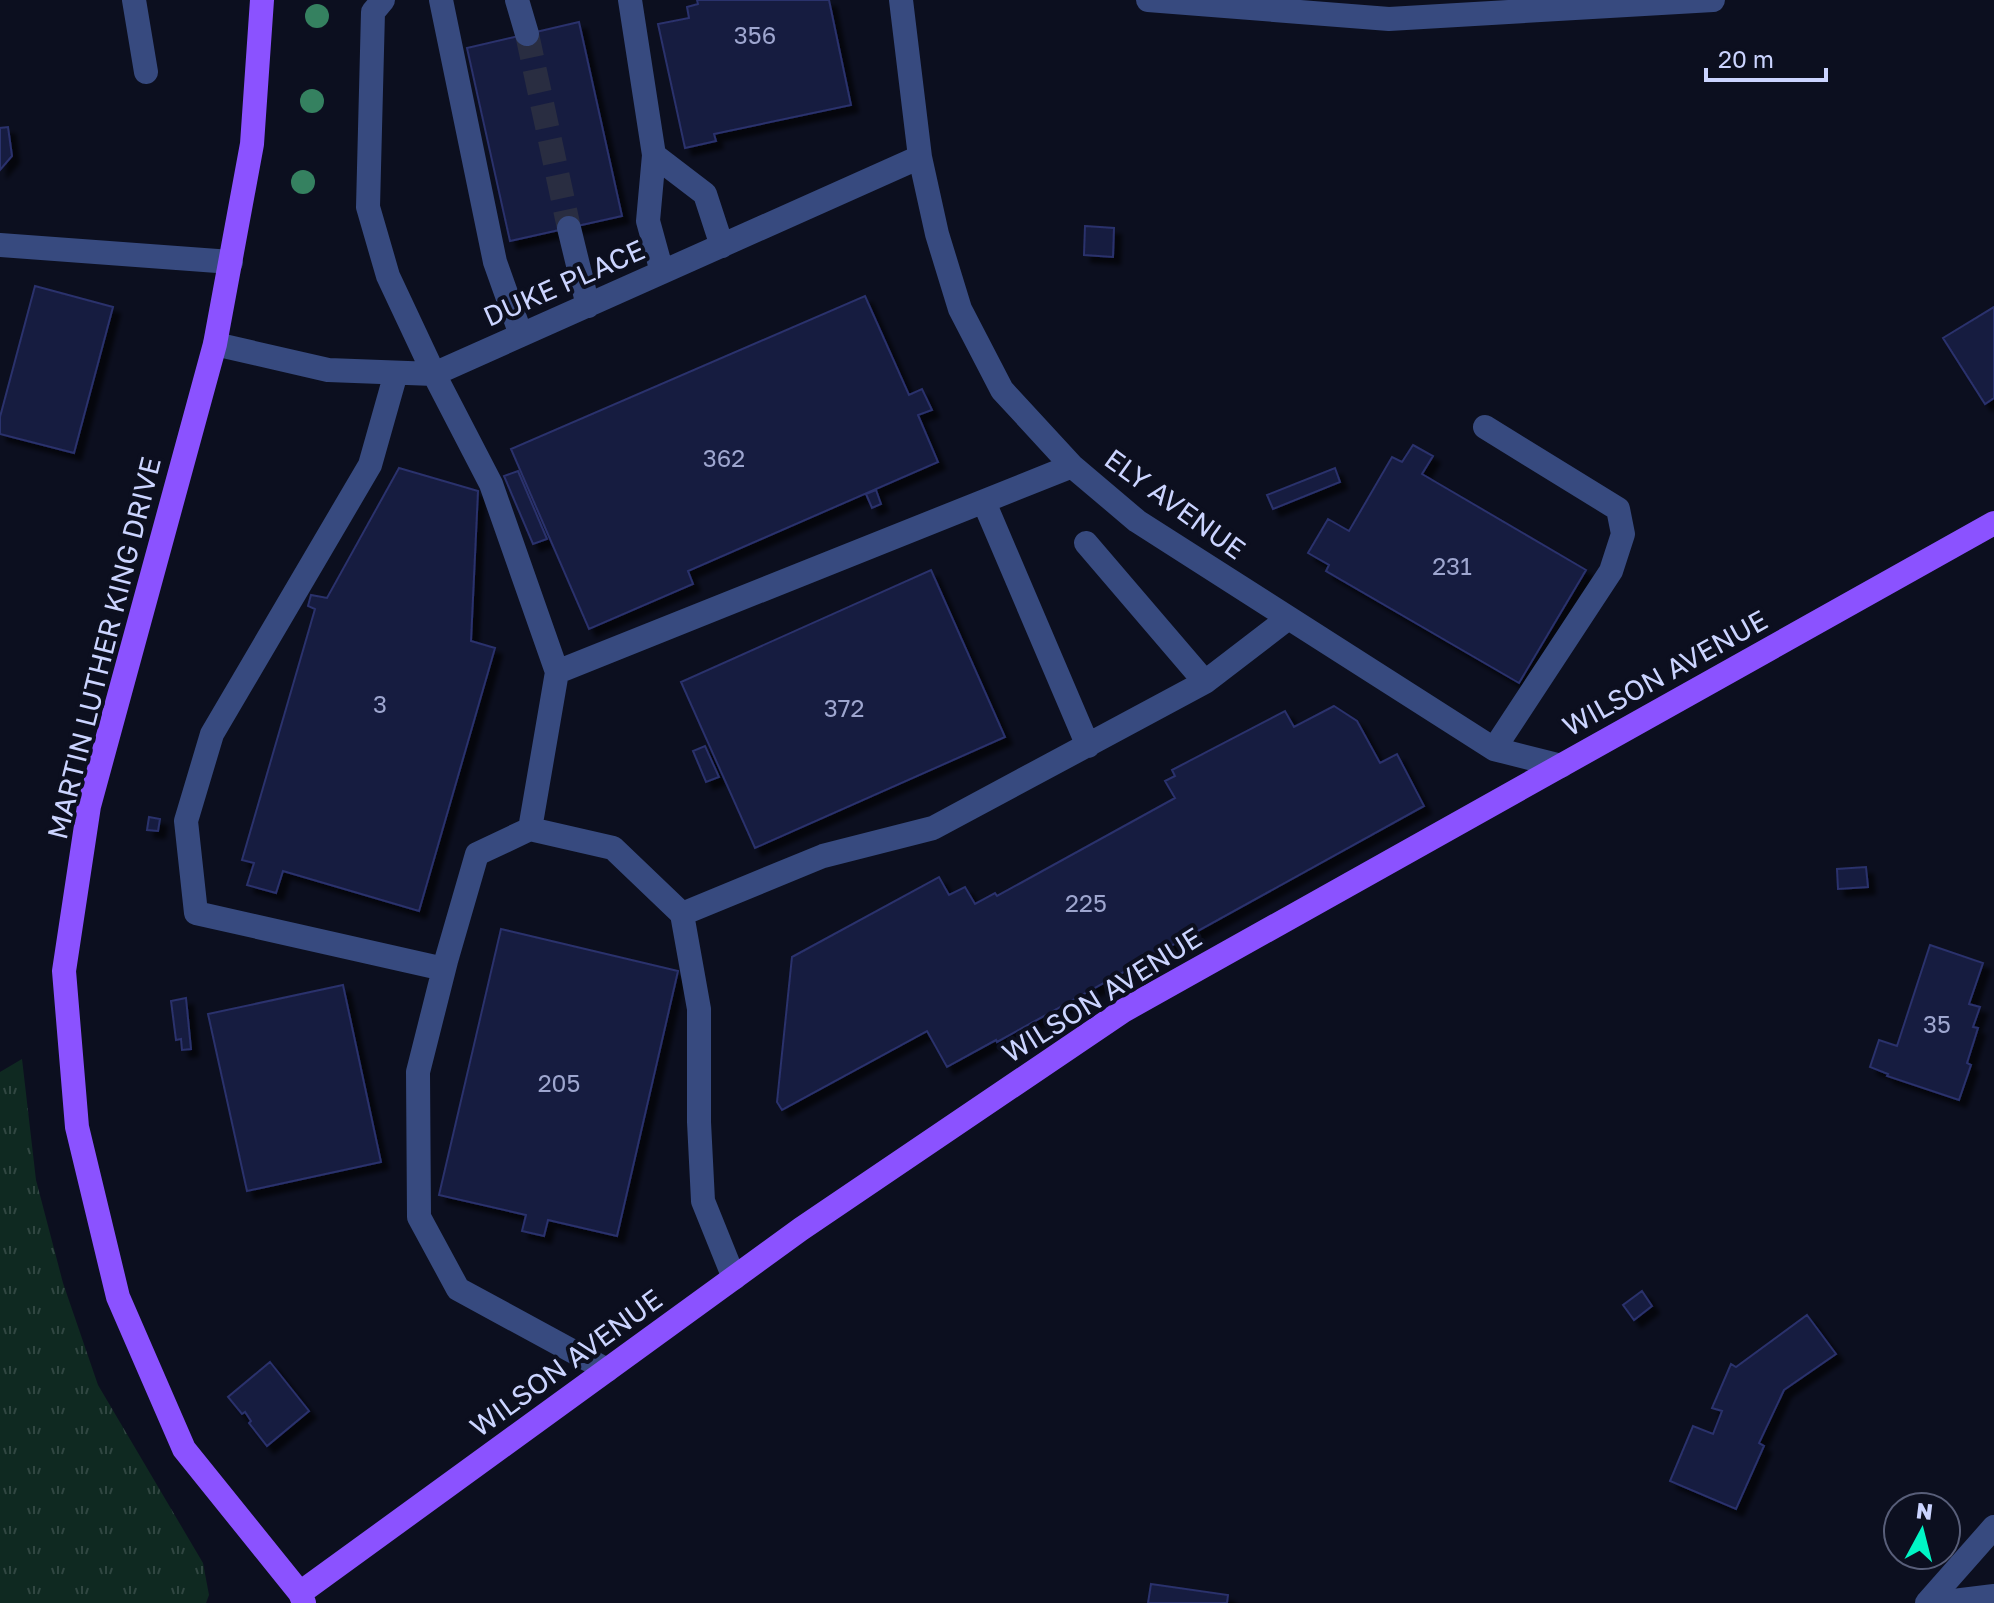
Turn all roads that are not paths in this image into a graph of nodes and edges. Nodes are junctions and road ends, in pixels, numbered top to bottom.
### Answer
1 (134, 0) edge
2 (262, 0) edge
3 (383, 0) edge
4 (441, 0) edge
5 (517, 0) edge
6 (630, 0) edge
7 (901, 0) edge
8 (1148, 0) edge
9 (1713, 0) edge
10 (527, 34) tunnel mouth
11 (146, 72) dead end
12 (654, 155) junction
13 (920, 157) junction
14 (569, 228) tunnel mouth
15 (0, 245) edge
16 (722, 246) junction
17 (231, 262) junction
18 (662, 272) junction
19 (588, 306) junction
20 (521, 335) junction
21 (215, 344) junction
22 (396, 373) junction
23 (434, 374) junction
24 (1485, 427) dead end
25 (1072, 466) junction
26 (984, 502) junction
27 (1994, 523) edge
28 (1086, 543) dead end
29 (1287, 619) junction
30 (557, 672) junction
31 (1205, 682) junction
32 (1088, 746) junction
33 (1494, 749) junction
34 (1561, 766) junction
35 (530, 829) junction
36 (682, 914) junction
37 (444, 969) junction
38 (734, 1278) junction
39 (607, 1370) junction
40 (1994, 1527) edge
41 (1994, 1596) edge
42 (298, 1600) edge
43 (1927, 1603) edge
44 (1937, 1603) edge

1 - 11 street
2 - 17 main road, MARTIN LUTHER KING DRIVE
3 - 23 street
4 - 20 street
5 - 10 street
6 - 12 street
7 - 13 street, ELY AVENUE
8 - 9 street
12 - 16 street
12 - 18 street
13 - 16 street, DUKE PLACE
13 - 25 street, ELY AVENUE
14 - 19 street
15 - 17 street
16 - 18 street, DUKE PLACE
17 - 21 main road, MARTIN LUTHER KING DRIVE
18 - 19 street, DUKE PLACE
19 - 20 street, DUKE PLACE
20 - 23 street, DUKE PLACE
21 - 22 street, DUKE PLACE
21 - 42 main road, MARTIN LUTHER KING DRIVE
22 - 23 street, DUKE PLACE
22 - 37 street
23 - 30 street
24 - 33 street
25 - 26 street
25 - 29 street, ELY AVENUE
26 - 30 street
26 - 32 street
27 - 34 main road, WILSON AVENUE
28 - 31 street
29 - 31 street
29 - 33 street, ELY AVENUE
30 - 35 street
31 - 32 street
32 - 36 street
33 - 34 street, ELY AVENUE
34 - 38 main road, WILSON AVENUE
35 - 36 street
35 - 37 street
36 - 38 street
37 - 39 street
38 - 39 main road, WILSON AVENUE
39 - 42 main road, WILSON AVENUE
40 - 43 street
41 - 44 street

